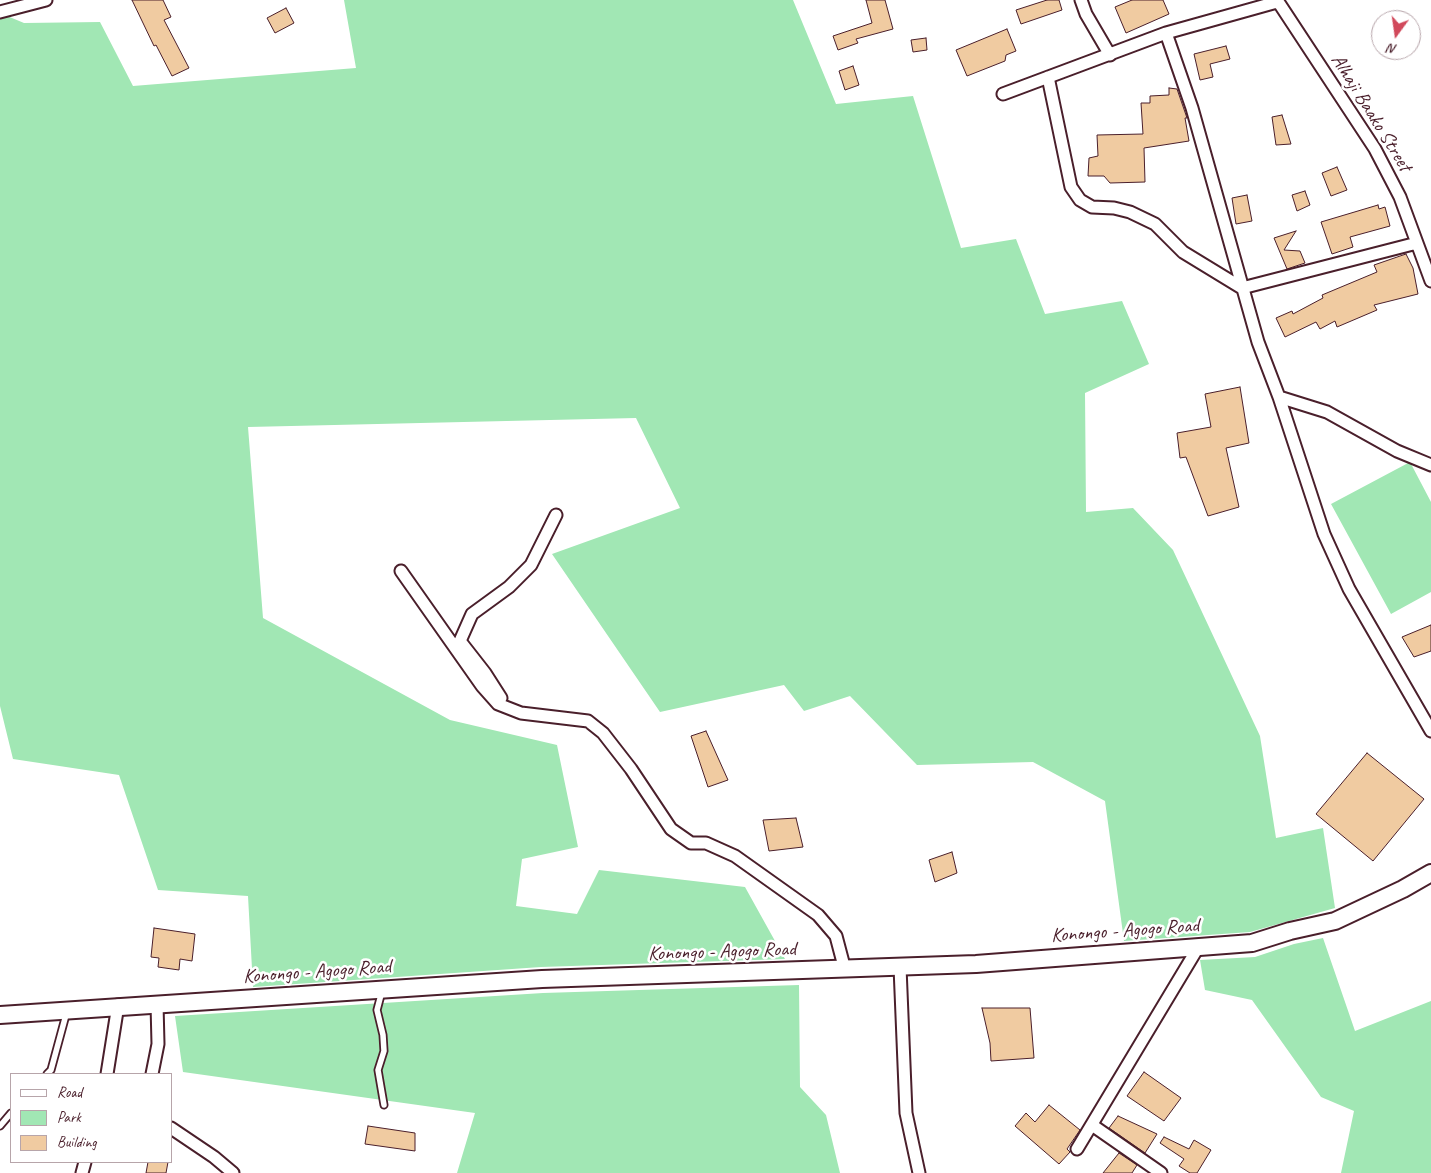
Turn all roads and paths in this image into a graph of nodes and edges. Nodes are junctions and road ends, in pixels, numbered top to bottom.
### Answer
1 (46, 0) edge
2 (1081, 0) edge
3 (1277, 1) edge
4 (0, 12) edge
5 (1166, 33) junction
6 (1110, 55) junction
7 (1048, 78) junction
8 (1003, 94) dead end
9 (1417, 243) junction
10 (1431, 280) edge
11 (1242, 288) junction
12 (1279, 397) junction
13 (1431, 465) edge
14 (556, 515) dead end
15 (401, 571) dead end
16 (501, 698) dead end
17 (1431, 731) edge
18 (1431, 873) edge
19 (1199, 946) junction
20 (900, 967) junction
21 (845, 970) junction
22 (383, 989) junction
23 (158, 1004) junction
24 (118, 1006) junction
25 (68, 1009) junction
26 (0, 1015) edge
27 (48, 1073) edge
28 (107, 1073) edge
29 (152, 1073) edge
30 (384, 1105) dead end
31 (10, 1115) edge
32 (1092, 1125) junction
33 (0, 1126) edge
34 (172, 1129) edge
35 (1076, 1149) dead end
36 (233, 1173) edge
37 (919, 1173) edge
38 (1161, 1173) edge

1 - 4 street
2 - 6 street
3 - 5 street
3 - 9 street, Alhaji Baako Street
5 - 6 street
5 - 11 street
6 - 7 street
7 - 8 street
7 - 11 street
9 - 10 street, Alhaji Baako Street
9 - 11 street
11 - 12 street
12 - 13 street
12 - 17 street
14 - 16 street
15 - 21 street
18 - 19 main road, Konongo - Agogo Road
19 - 20 main road, Konongo - Agogo Road
19 - 32 street
20 - 21 main road, Konongo - Agogo Road
20 - 37 street
21 - 22 main road, Konongo - Agogo Road
22 - 23 main road, Konongo - Agogo Road
22 - 30 lane
23 - 24 main road, Konongo - Agogo Road
23 - 29 street
24 - 25 main road, Konongo - Agogo Road
24 - 28 street
25 - 26 main road, Konongo - Agogo Road
25 - 27 lane
31 - 33 lane
32 - 35 street
32 - 38 street
34 - 36 street

